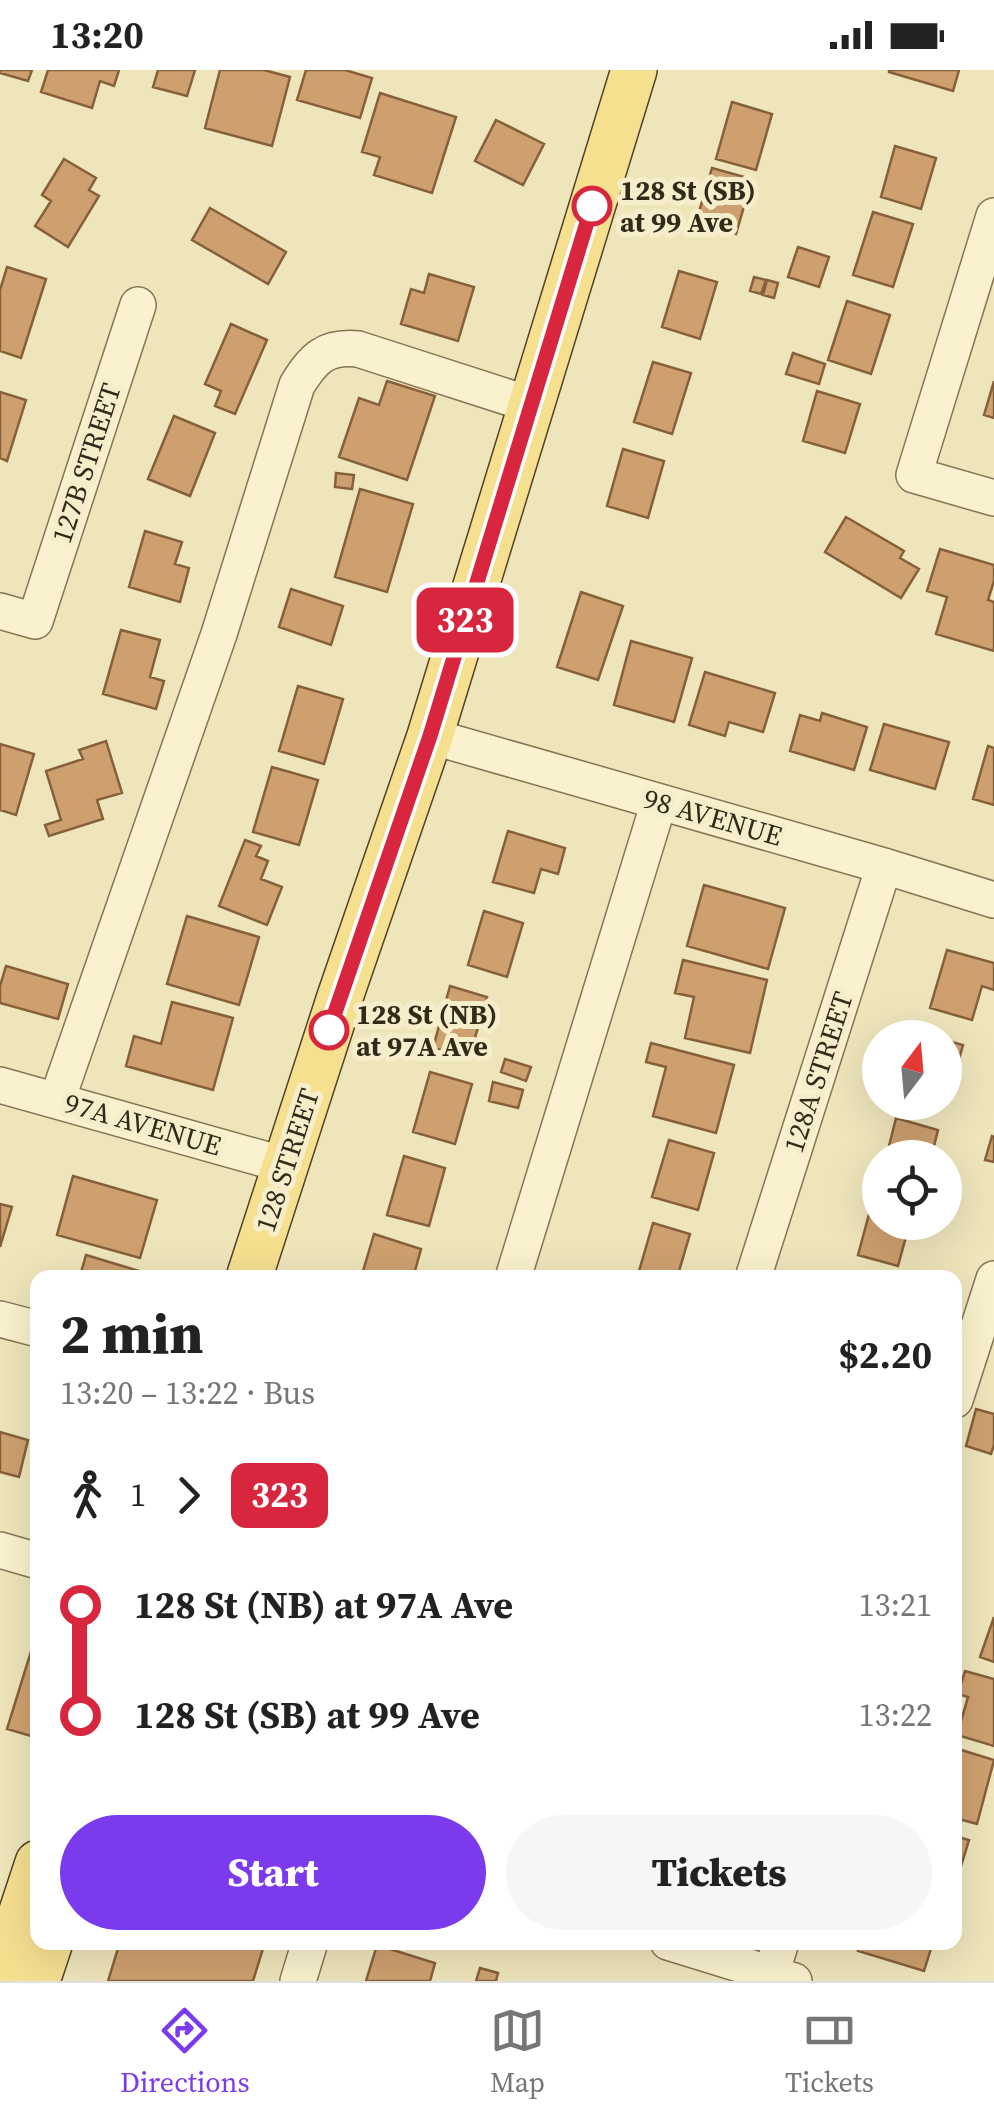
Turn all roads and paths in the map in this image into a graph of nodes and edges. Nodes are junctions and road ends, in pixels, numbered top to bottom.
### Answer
1 (623, 73) edge
2 (994, 216) edge
3 (138, 305) dead end
4 (532, 405) junction
5 (994, 498) edge
6 (0, 611) edge
7 (430, 736) junction
8 (660, 802) junction
9 (884, 866) junction
10 (994, 900) edge
11 (0, 1084) edge
12 (57, 1100) junction
13 (285, 1165) junction
14 (252, 1270) edge
15 (515, 1270) edge
16 (756, 1270) edge
17 (994, 1279) edge
18 (0, 1319) edge
19 (30, 1327) edge
20 (962, 1378) edge
21 (0, 1550) edge
22 (30, 1558) edge
23 (30, 1888) edge
24 (47, 1950) edge
25 (308, 1950) edge
26 (706, 1950) edge
27 (782, 1966) edge
28 (0, 1978) edge
29 (37, 1981) edge
30 (298, 1981) edge

1 - 4 main road, 128 STREET
2 - 5 street
3 - 6 street, 127B STREET
4 - 7 main road, 128 STREET
4 - 12 street
7 - 8 street, 98 AVENUE
7 - 13 main road, 128 STREET
8 - 9 street, 98 AVENUE
8 - 15 street
9 - 10 street, 98 AVENUE
9 - 16 street, 128A STREET
11 - 12 street, 97A AVENUE
12 - 13 street, 97A AVENUE
13 - 14 main road, 128 STREET
17 - 20 street
18 - 19 street
21 - 22 street
23 - 28 main road
24 - 29 main road
25 - 30 street
26 - 27 street

